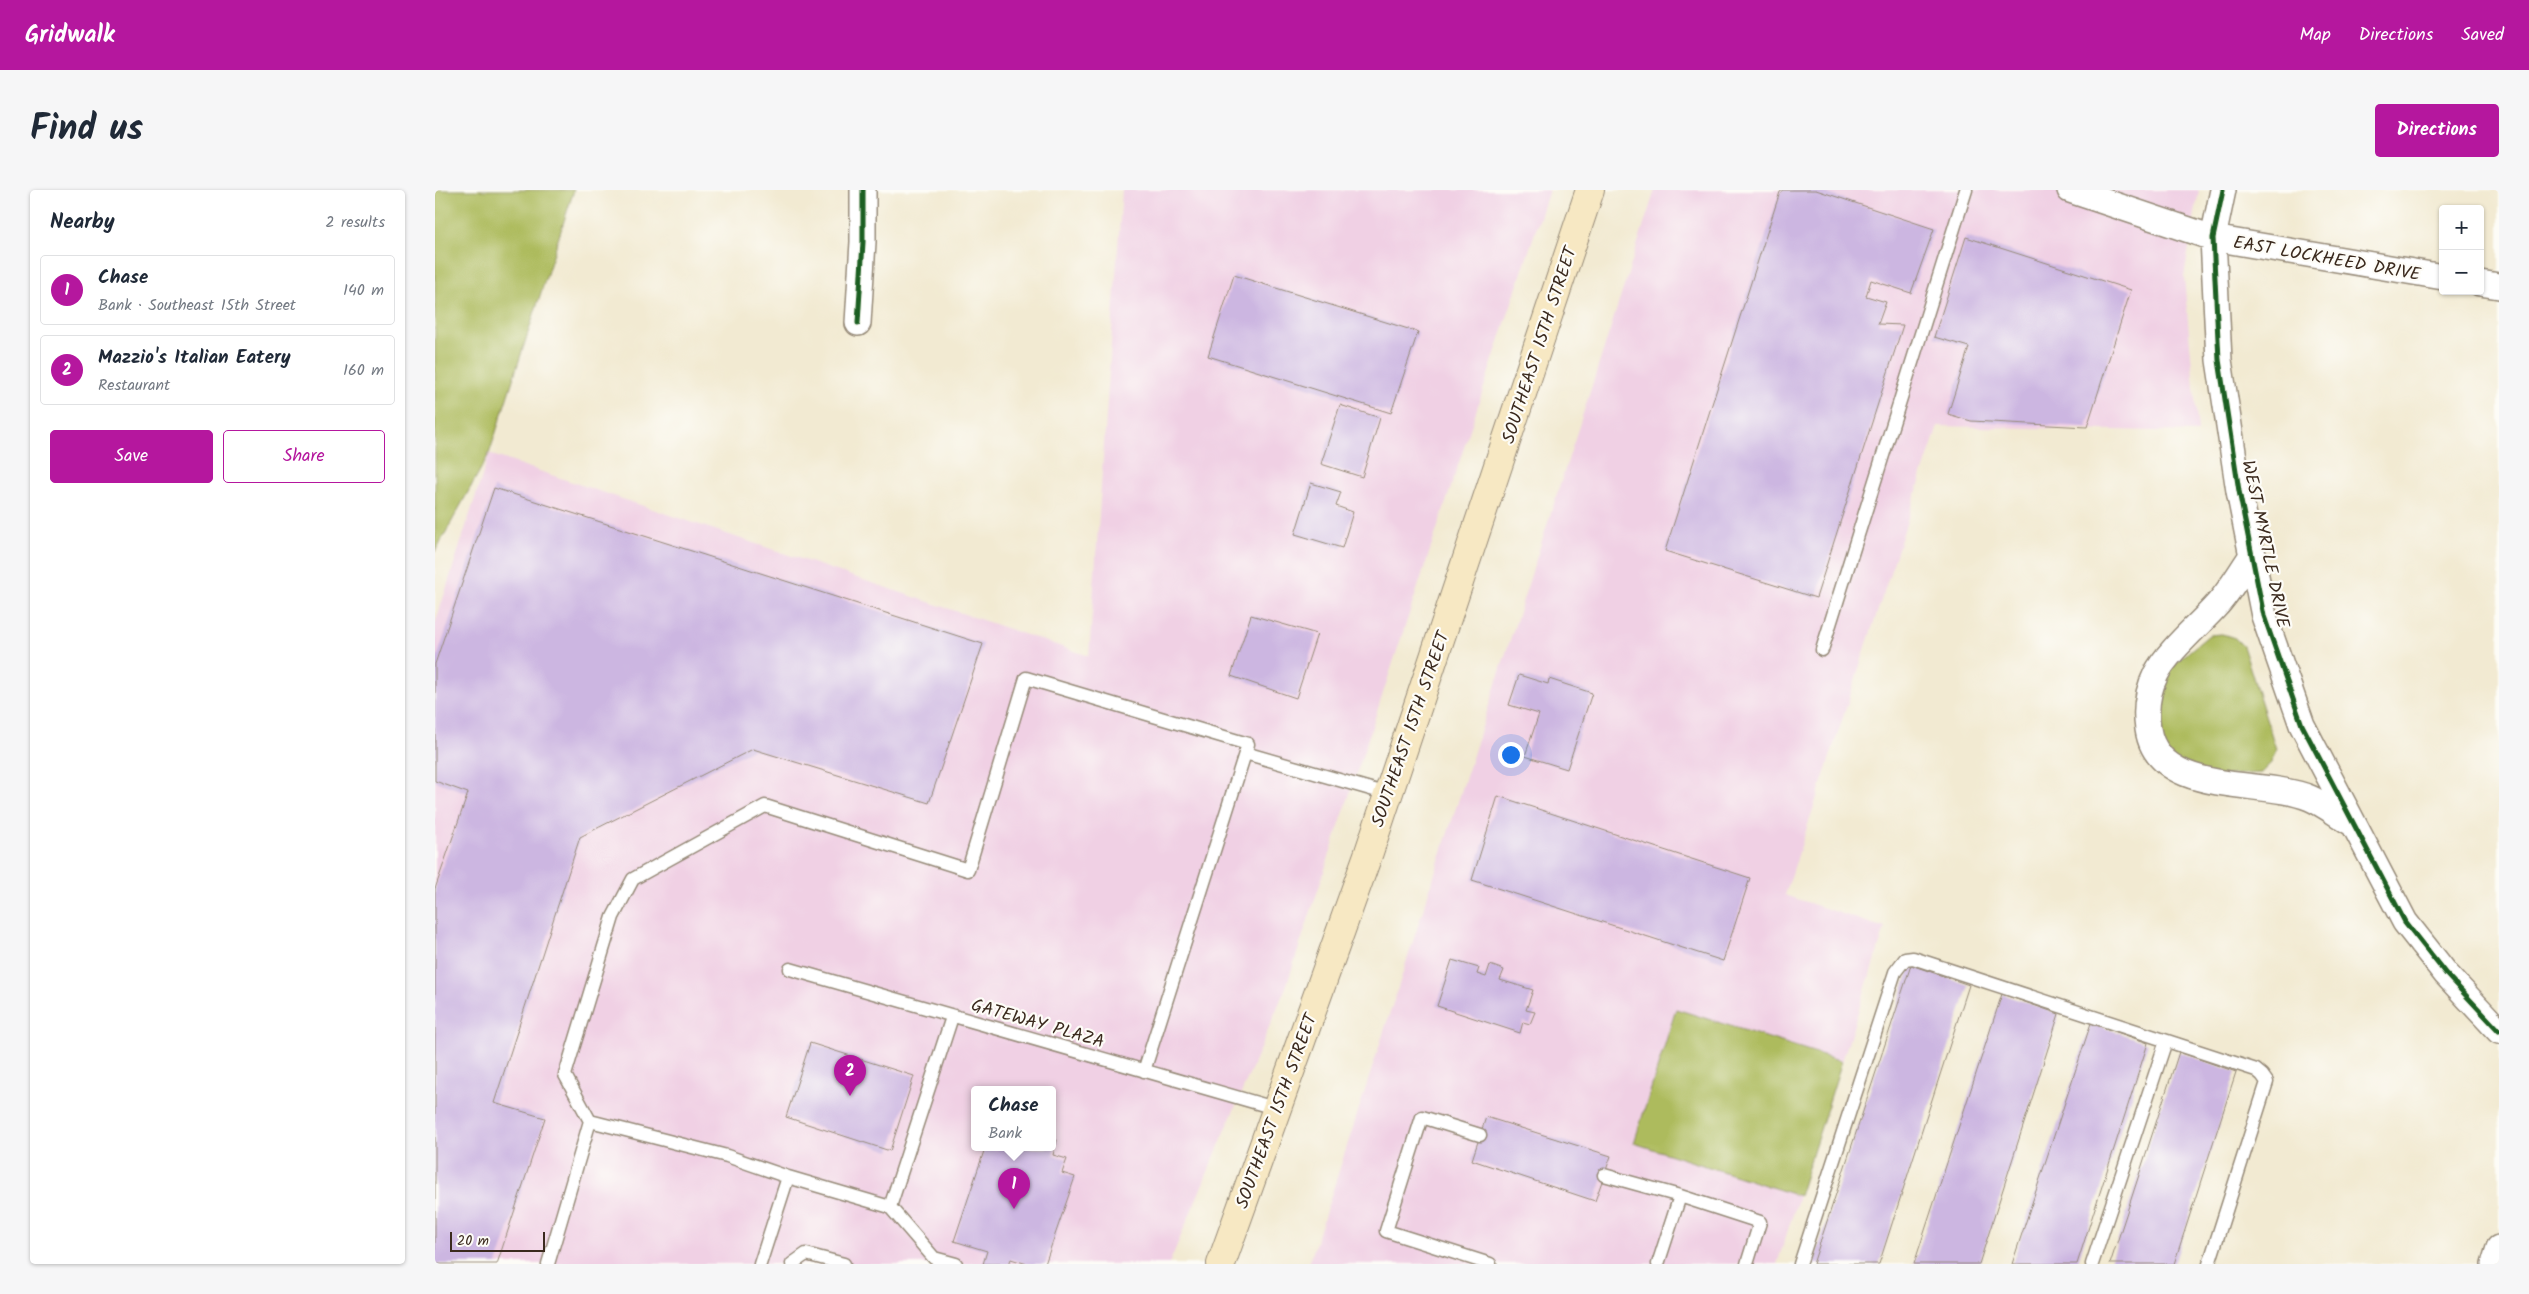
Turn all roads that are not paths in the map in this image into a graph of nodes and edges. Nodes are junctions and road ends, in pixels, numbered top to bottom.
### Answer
1 (863, 190) edge
2 (1590, 190) edge
3 (1966, 190) edge
4 (2070, 190) edge
5 (2223, 190) edge
6 (2213, 238) junction
7 (2439, 276) edge
8 (2484, 284) edge
9 (2499, 286) edge
10 (859, 324) dead end
11 (2253, 554) junction
12 (1822, 650) dead end
13 (1245, 753) junction
14 (1388, 794) junction
15 (2352, 823) junction
16 (790, 969) dead end
17 (952, 1017) junction
18 (2499, 1031) edge
19 (2167, 1041) junction
20 (1144, 1071) junction
21 (1278, 1109) junction
22 (590, 1121) junction
23 (1480, 1135) dead end
24 (1604, 1175) dead end
25 (788, 1178) junction
26 (1680, 1196) junction
27 (890, 1207) junction
28 (2499, 1248) edge
29 (548, 1264) edge
30 (760, 1264) edge
31 (792, 1264) edge
32 (844, 1264) edge
33 (956, 1264) edge
34 (1221, 1264) edge
35 (1490, 1264) edge
36 (1658, 1264) edge
37 (1747, 1264) edge
38 (1800, 1264) edge
39 (2092, 1264) edge
40 (2209, 1264) edge
41 (2494, 1264) edge

1 - 10 street
2 - 14 main road, SOUTHEAST 15TH STREET
3 - 12 lane
4 - 6 street, EAST LOCKHEED DRIVE
5 - 6 street, WEST MYRTLE DRIVE
6 - 7 street, EAST LOCKHEED DRIVE
6 - 11 street, WEST MYRTLE DRIVE
8 - 9 street
11 - 15 street, WEST MYRTLE DRIVE
11 - 15 street, WEST MYRTLE DRIVE
13 - 14 lane
13 - 20 lane
13 - 22 lane
14 - 21 main road, SOUTHEAST 15TH STREET
15 - 18 street, WEST MYRTLE DRIVE
16 - 17 lane, GATEWAY PLAZA
17 - 20 lane, GATEWAY PLAZA
17 - 27 lane
19 - 38 lane
19 - 39 lane
19 - 40 lane
20 - 21 lane, GATEWAY PLAZA
21 - 34 main road, SOUTHEAST 15TH STREET
22 - 25 lane
22 - 29 lane
23 - 35 lane
24 - 26 lane
25 - 27 lane
25 - 30 lane
26 - 36 lane
26 - 37 lane
27 - 33 lane
28 - 41 street
31 - 32 lane

